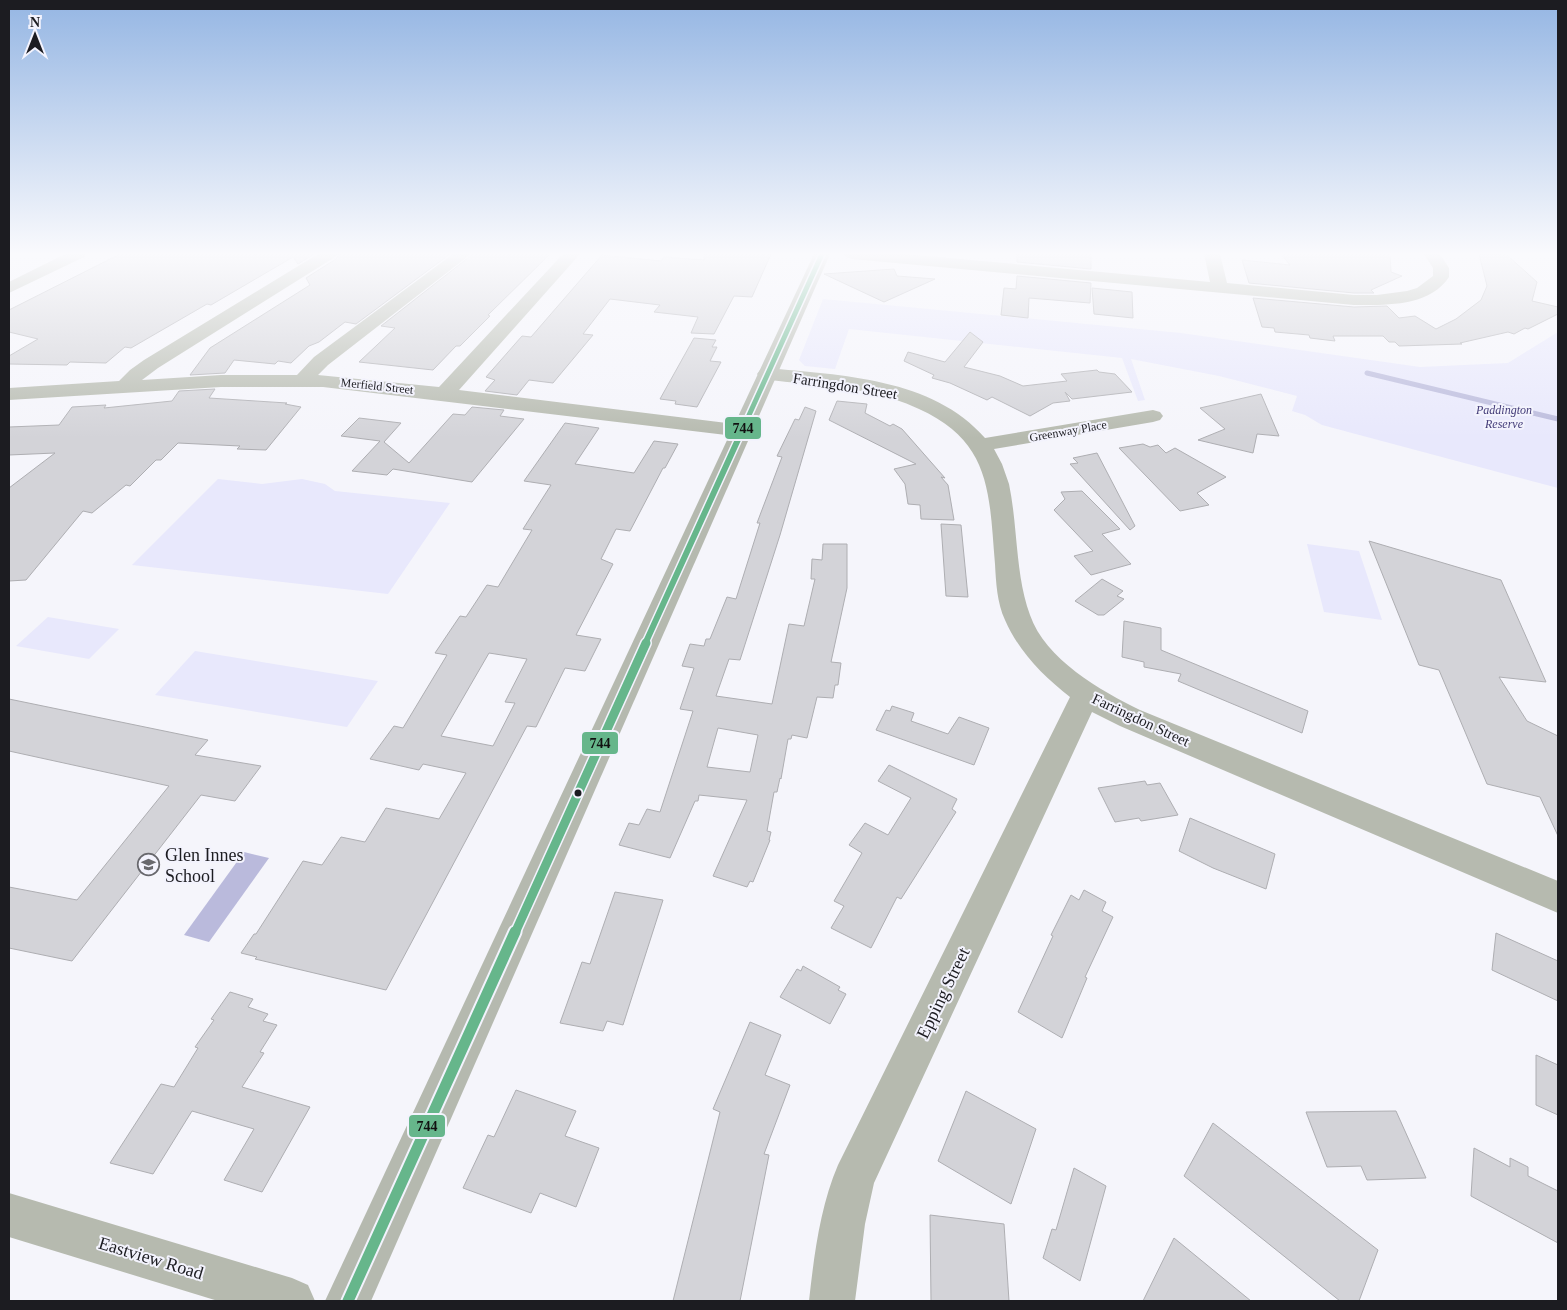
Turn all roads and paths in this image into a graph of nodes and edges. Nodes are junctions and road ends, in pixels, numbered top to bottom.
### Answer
1 (230, 315) edge
2 (382, 315) edge
3 (516, 315) edge
4 (794, 315) edge
5 (767, 374) junction
6 (303, 380) junction
7 (125, 387) junction
8 (9, 394) edge
9 (444, 394) junction
10 (1153, 416) dead end
11 (743, 431) junction
12 (982, 445) junction
13 (1086, 694) junction
14 (1558, 897) edge
15 (9, 1215) edge
16 (292, 1301) edge
17 (348, 1301) edge
18 (832, 1301) edge

1 - 7 street
2 - 6 street
3 - 9 street
4 - 5 main road
5 - 11 main road
5 - 12 street, Farringdon Street
6 - 7 street, Merfield Street
6 - 9 street, Merfield Street
7 - 8 street, Merfield Street
9 - 11 street, Merfield Street
10 - 12 street, Greenway Place
11 - 17 main road
12 - 13 street, Farringdon Street
13 - 14 street, Farringdon Street
13 - 18 street, Epping Street
15 - 16 street, Eastview Road

